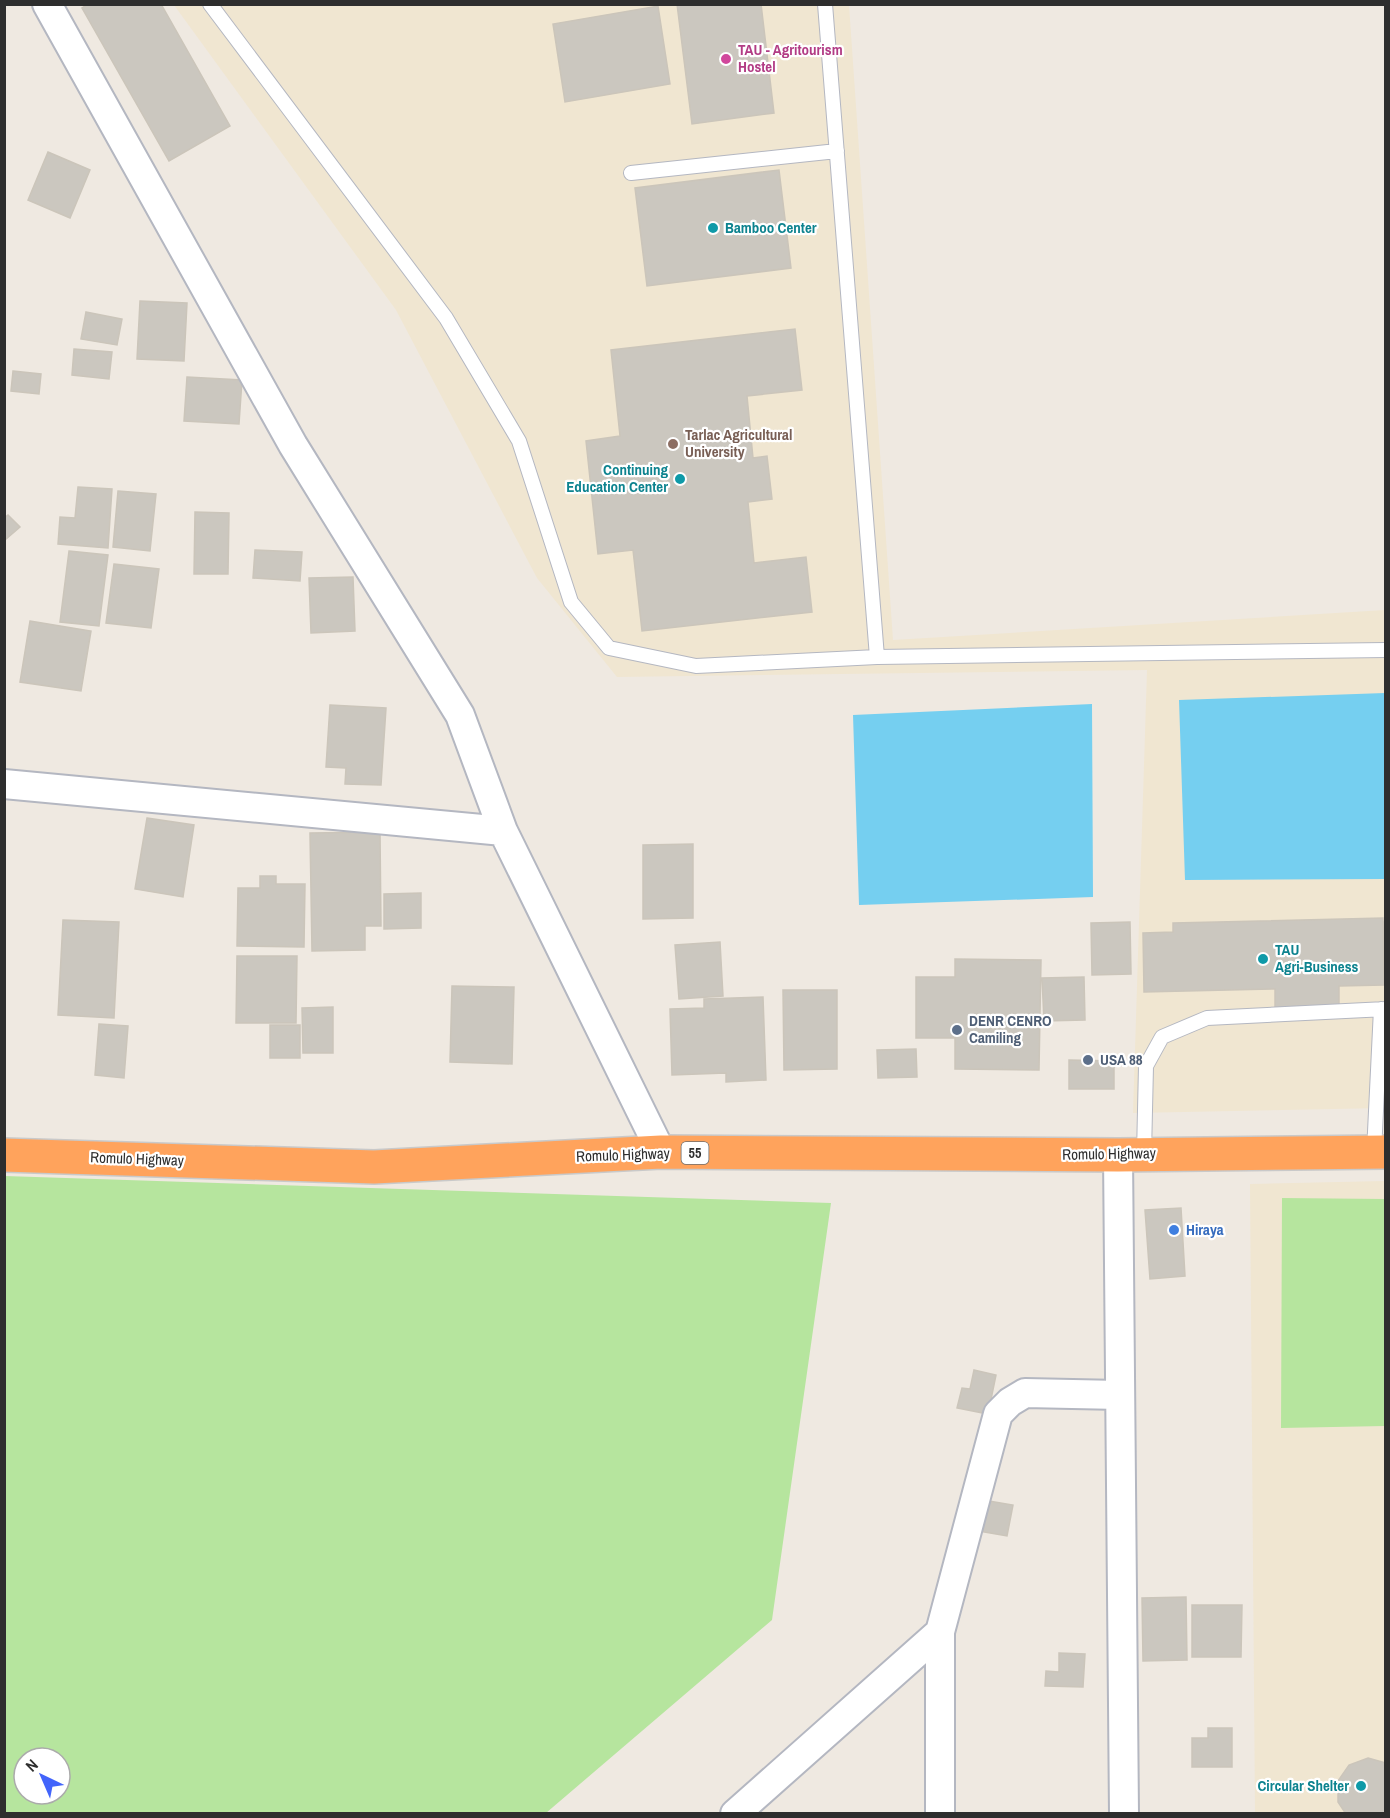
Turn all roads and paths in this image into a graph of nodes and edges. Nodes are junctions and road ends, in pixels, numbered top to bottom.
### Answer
1 (47, 4) edge
2 (210, 4) edge
3 (825, 4) edge
4 (837, 152) junction
5 (631, 173) dead end
6 (1386, 650) edge
7 (877, 657) junction
8 (4, 784) edge
9 (503, 831) junction
10 (1383, 1009) edge
11 (662, 1152) junction
12 (1380, 1152) edge
13 (1131, 1154) junction
14 (4, 1155) edge
15 (1120, 1395) junction
16 (940, 1632) junction
17 (758, 1803) edge
18 (735, 1814) edge
19 (940, 1814) edge
20 (1124, 1814) edge

1 - 9 street
2 - 7 lane
3 - 4 lane
4 - 5 lane
4 - 7 lane
6 - 7 lane
8 - 9 street
9 - 11 street
10 - 12 lane
10 - 13 lane
11 - 13 highway, Romulo Highway / 55
11 - 14 highway, Romulo Highway / 55
12 - 13 highway, Romulo Highway / 55
13 - 15 street
15 - 16 street
15 - 20 street
16 - 17 street
16 - 19 street
17 - 18 street

